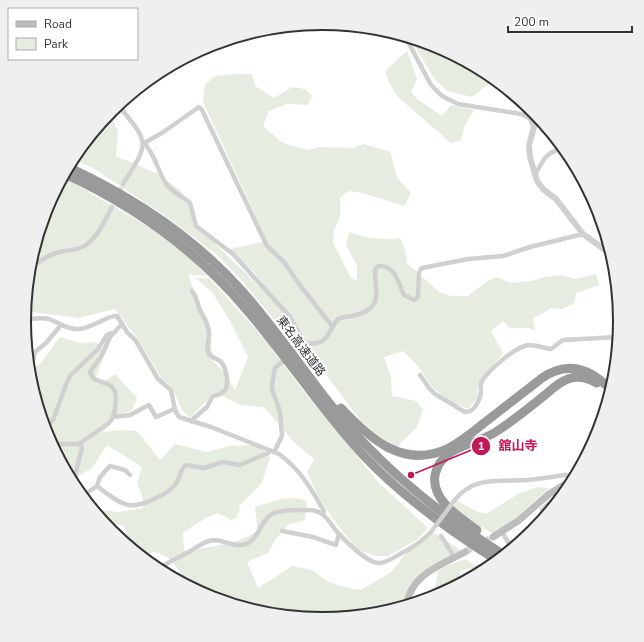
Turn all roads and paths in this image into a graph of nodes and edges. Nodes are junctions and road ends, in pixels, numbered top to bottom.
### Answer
1 (409, 43) edge
2 (122, 110) edge
3 (531, 119) joint
4 (144, 144) junction
5 (557, 150) edge
6 (73, 170) edge
7 (535, 175) junction
8 (69, 176) edge
9 (124, 184) tunnel mouth
10 (111, 209) tunnel mouth
11 (583, 234) junction
12 (603, 248) edge
13 (37, 264) edge
14 (192, 291) dead end
15 (31, 319) edge
16 (122, 324) junction
17 (61, 325) junction
18 (332, 326) junction
19 (112, 334) junction
20 (612, 337) edge
21 (305, 344) junction
22 (293, 351) junction
23 (33, 360) edge
24 (283, 361) dead end
25 (420, 375) dead end
26 (605, 385) edge
27 (605, 389) edge
28 (174, 409) junction
29 (113, 417) junction
30 (192, 422) junction
31 (49, 423) edge
32 (80, 443) junction
33 (58, 444) edge
34 (272, 451) junction
35 (75, 475) edge
36 (130, 475) dead end
37 (568, 476) edge
38 (97, 486) junction
39 (562, 486) edge
40 (554, 490) junction
41 (87, 493) edge
42 (556, 494) edge
43 (323, 514) junction
44 (282, 531) dead end
45 (502, 532) junction
46 (340, 535) junction
47 (441, 536) dead end
48 (493, 537) tunnel mouth
49 (510, 543) edge
50 (503, 549) edge
51 (465, 552) tunnel mouth
52 (495, 555) edge
53 (496, 555) edge
54 (455, 558) junction
55 (164, 566) edge
56 (408, 599) edge

1 - 3 street
2 - 4 street
3 - 7 street
4 - 9 street
4 - 18 street
4 - 21 street
5 - 7 street
6 - 22 highway, 東名高速道路
7 - 11 street
8 - 52 highway, 東名高速道路
10 - 13 street
11 - 12 street
11 - 18 street
14 - 30 street
15 - 17 street
16 - 17 street
16 - 19 street
16 - 28 street
17 - 23 street
18 - 21 street
19 - 29 street
19 - 31 street
20 - 25 street
21 - 22 street
22 - 26 highway
22 - 53 highway, 東名高速道路
24 - 34 street
27 - 50 highway
28 - 29 street
28 - 30 street
29 - 32 street
30 - 34 street
32 - 33 street
32 - 35 street
34 - 38 street
34 - 43 street
36 - 38 street
37 - 46 street, bridge
38 - 41 street
39 - 40 main road
40 - 42 street
40 - 45 main road
43 - 46 street
43 - 55 street
44 - 46 street
45 - 48 main road
45 - 49 street
47 - 54 street
51 - 54 main road
54 - 56 main road

